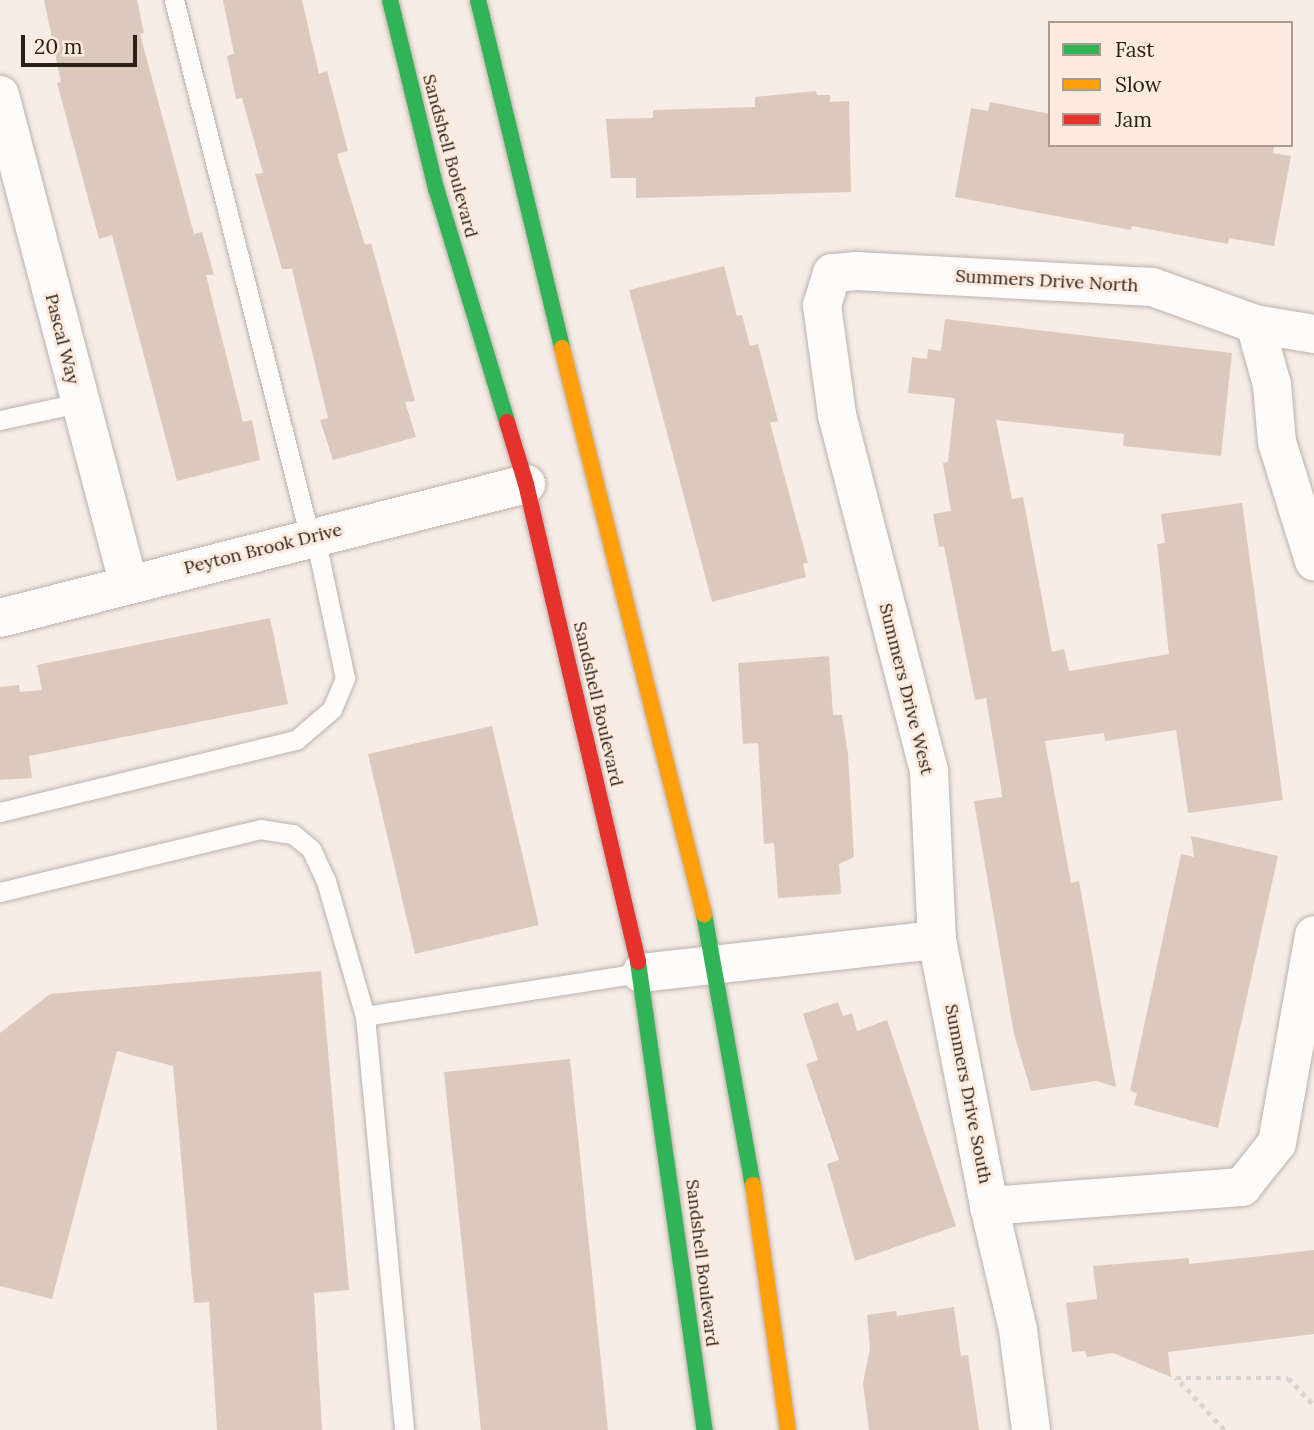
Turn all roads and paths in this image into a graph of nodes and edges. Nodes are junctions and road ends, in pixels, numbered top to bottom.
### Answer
1 (174, 0) edge
2 (390, 0) edge
3 (478, 0) edge
4 (0, 95) edge
5 (832, 273) joint
6 (1255, 324) junction
7 (1314, 334) edge
8 (78, 403) junction
9 (0, 421) edge
10 (526, 484) junction
11 (313, 537) junction
12 (1314, 561) edge
13 (128, 582) junction
14 (0, 618) edge
15 (0, 812) edge
16 (0, 892) edge
17 (1314, 935) edge
18 (937, 940) junction
19 (716, 967) junction
20 (641, 973) junction
21 (365, 1016) junction
22 (989, 1206) junction
23 (1314, 1405) edge
24 (404, 1430) edge
25 (705, 1430) edge
26 (788, 1430) edge
27 (1031, 1430) edge
28 (1224, 1430) edge

1 - 11 lane
2 - 10 street, Sandshell Boulevard
3 - 19 street
4 - 8 street, Pascal Way
5 - 6 street, Summers Drive North
5 - 18 street, Summers Drive West
6 - 7 street, Summers Drive North
6 - 12 street
8 - 9 lane
8 - 13 street, Pascal Way
10 - 11 street, Peyton Brook Drive
10 - 20 street, Sandshell Boulevard
11 - 13 street, Peyton Brook Drive
11 - 15 lane
13 - 14 street, Peyton Brook Drive
16 - 21 lane
17 - 22 street, Summers Drive South
18 - 19 street
18 - 22 street, Summers Drive South
19 - 20 street
19 - 26 street
20 - 21 lane
20 - 25 street, Sandshell Boulevard
21 - 24 lane
22 - 27 street
23 - 28 path

